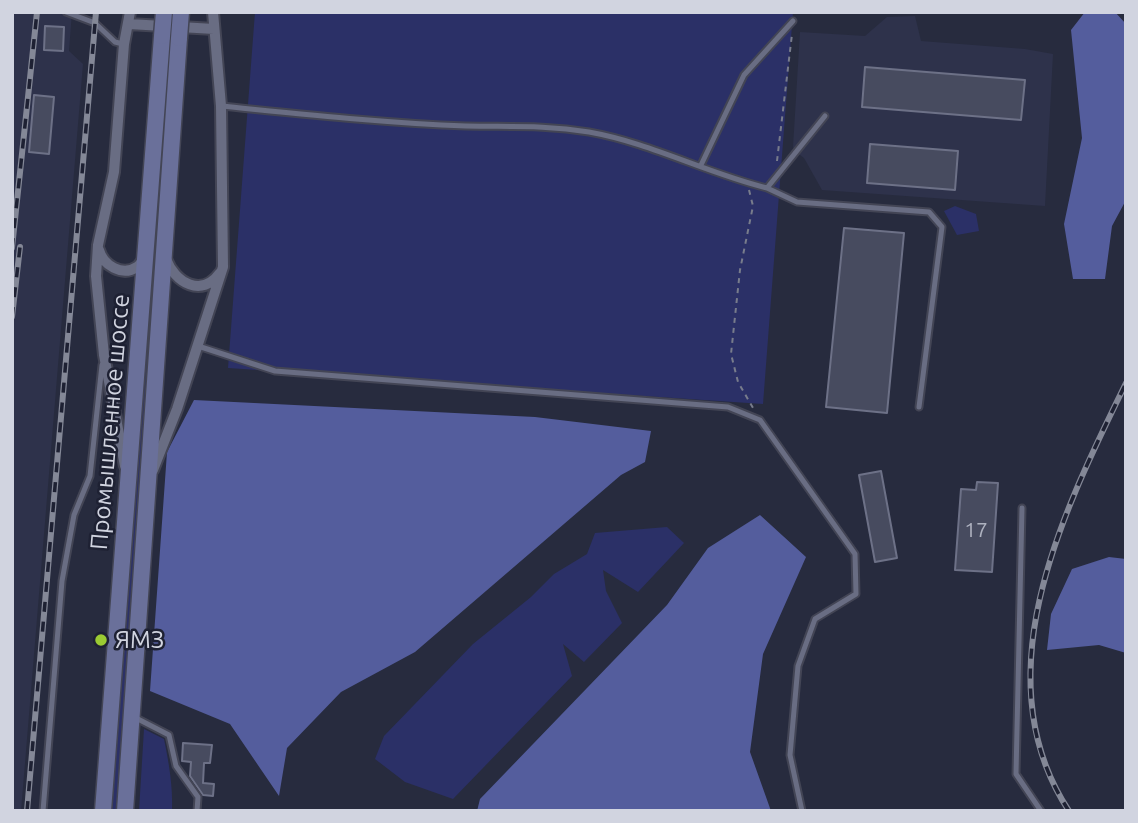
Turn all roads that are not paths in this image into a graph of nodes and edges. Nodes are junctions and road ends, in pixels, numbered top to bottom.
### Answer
1 (66, 12) edge
2 (164, 12) edge
3 (181, 12) edge
4 (213, 12) edge
5 (129, 18) edge
6 (793, 21) road end
7 (214, 29) junction
8 (170, 37) junction
9 (124, 44) junction
10 (221, 106) junction
11 (825, 116) dead end
12 (701, 165) junction
13 (767, 188) junction
14 (98, 245) junction
15 (146, 255) junction
16 (165, 255) junction
17 (223, 267) junction
18 (197, 345) junction
19 (104, 355) junction
20 (919, 407) dead end
21 (127, 480) junction
22 (150, 480) junction
23 (1022, 508) dead end
24 (132, 715) junction
25 (43, 811) edge
26 (103, 811) edge
27 (125, 811) edge
28 (197, 811) edge
29 (802, 811) edge
30 (1041, 811) edge

1 - 9 lane
2 - 8 main road, bridge
3 - 8 main road, bridge
4 - 7 street
5 - 7 street
5 - 9 street
6 - 12 lane
7 - 10 street
8 - 15 main road, Промышленное шоссе
8 - 16 main road, Промышленное шоссе
9 - 14 street
10 - 12 lane
10 - 17 street
11 - 13 lane
12 - 13 lane
13 - 20 lane
14 - 15 street
14 - 19 street
15 - 21 main road, Промышленное шоссе
16 - 17 street
16 - 22 main road, Промышленное шоссе
17 - 18 street
18 - 22 street
18 - 29 lane
19 - 21 street
19 - 25 lane
21 - 26 main road, Промышленное шоссе
22 - 24 main road, Промышленное шоссе
23 - 30 lane
24 - 27 main road, Промышленное шоссе
24 - 28 lane

